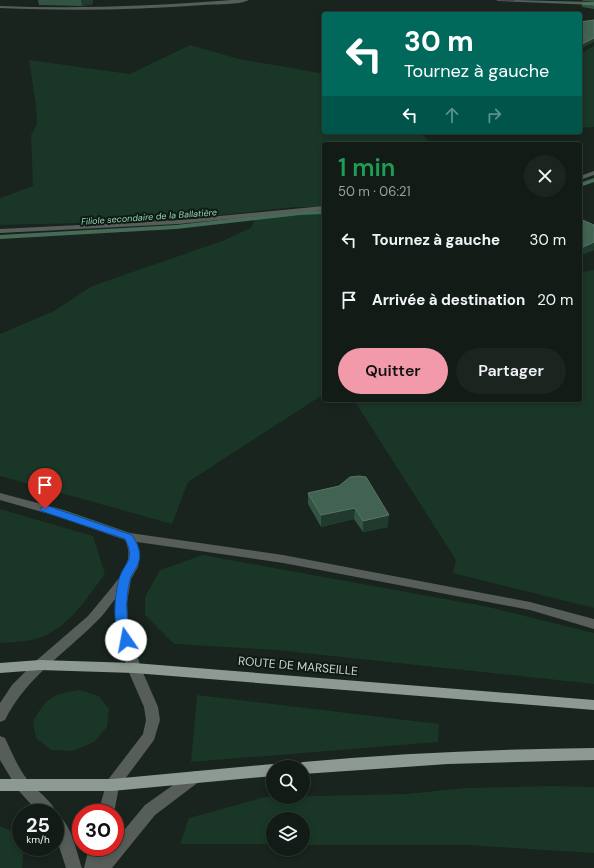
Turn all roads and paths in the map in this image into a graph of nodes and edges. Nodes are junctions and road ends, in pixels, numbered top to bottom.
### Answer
1 (246, 0) edge
2 (498, 0) edge
3 (594, 4) edge
4 (0, 7) edge
5 (594, 173) edge
6 (582, 177) edge
7 (322, 208) edge
8 (0, 231) edge
9 (0, 496) edge
10 (129, 537) junction
11 (125, 578) junction
12 (594, 624) edge
13 (40, 665) junction
14 (0, 668) edge
15 (134, 668) junction
16 (594, 705) edge
17 (0, 716) edge
18 (0, 742) edge
19 (594, 754) edge
20 (310, 767) edge
21 (266, 771) edge
22 (195, 777) junction
23 (0, 785) edge
24 (112, 785) junction
25 (23, 786) junction
26 (40, 804) edge
27 (108, 804) edge
28 (64, 835) edge
29 (95, 856) edge
30 (74, 868) edge
31 (92, 868) edge
32 (102, 868) edge

1 - 4 street
2 - 3 street
5 - 6 street
7 - 8 street
9 - 10 street
10 - 11 street
10 - 12 street
11 - 13 street
11 - 15 street
13 - 14 main road, ROUTE DE MARSEILLE
13 - 15 main road, ROUTE DE MARSEILLE
13 - 17 street
15 - 16 main road, ROUTE DE MARSEILLE
15 - 24 street
18 - 25 street
19 - 20 main road
21 - 22 main road
22 - 24 main road
22 - 32 street
23 - 25 main road
24 - 25 main road
24 - 27 street
25 - 26 street
28 - 30 street
29 - 31 street

